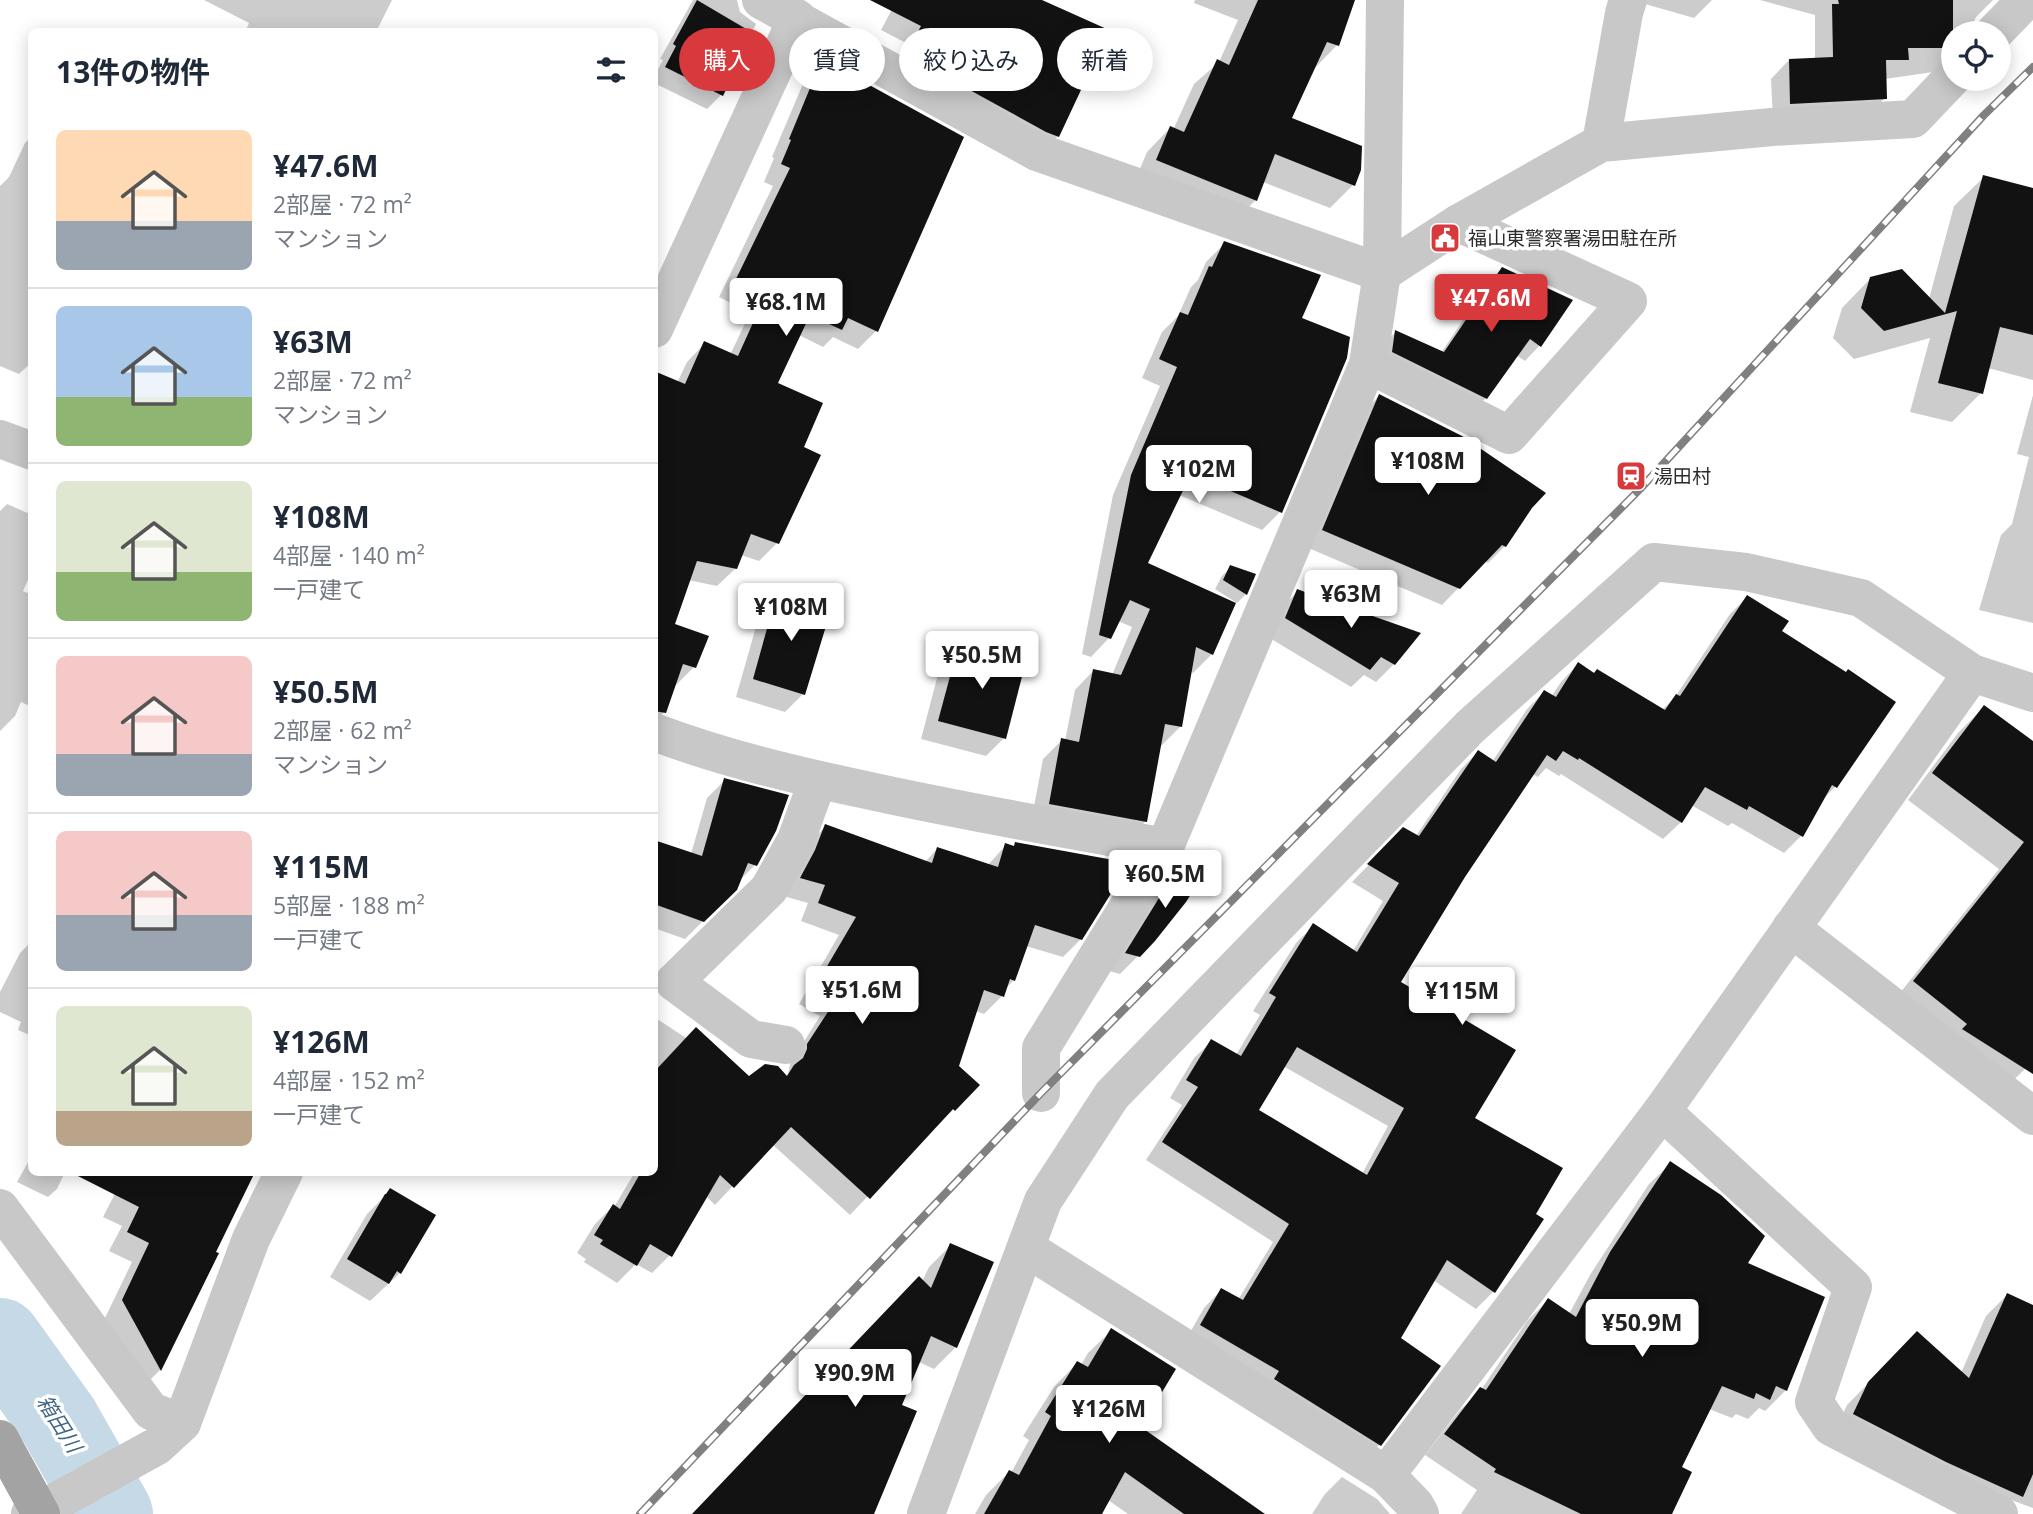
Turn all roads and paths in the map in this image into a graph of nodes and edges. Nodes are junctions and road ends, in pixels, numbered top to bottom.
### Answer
1 (761, 0) edge
2 (1385, 0) edge
3 (1628, 0) edge
4 (2026, 0) edge
5 (797, 18) junction
6 (2006, 21) edge
7 (1941, 90) edge
8 (1601, 143) junction
9 (1459, 223) junction
10 (1382, 273) junction
11 (658, 320) edge
12 (1368, 364) junction
13 (0, 439) edge
14 (28, 450) edge
15 (1972, 673) junction
16 (2033, 693) edge
17 (658, 734) edge
18 (818, 780) junction
19 (1165, 847) junction
20 (1791, 928) junction
21 (786, 1045) dead end
22 (1041, 1093) dead end
23 (1662, 1111) junction
24 (2033, 1116) edge
25 (282, 1176) edge
26 (0, 1208) edge
27 (1026, 1248) junction
28 (170, 1434) junction
29 (0, 1439) edge
30 (1386, 1475) junction
31 (40, 1511) edge
32 (926, 1514) edge
33 (1420, 1514) edge
34 (1998, 1514) edge

1 - 5 street
2 - 10 street
3 - 8 street
4 - 6 street
5 - 10 street
5 - 11 street
7 - 8 street
8 - 9 street
9 - 10 street
9 - 12 street
10 - 12 street
12 - 19 street
13 - 14 street
15 - 16 street
15 - 20 street
15 - 27 street
17 - 18 street
18 - 19 street
18 - 21 street
19 - 22 street
20 - 23 street
20 - 24 street
23 - 30 street
23 - 34 street
25 - 28 street
26 - 28 street
27 - 30 street
27 - 32 street
28 - 31 street
29 - 31 main road
30 - 33 street

